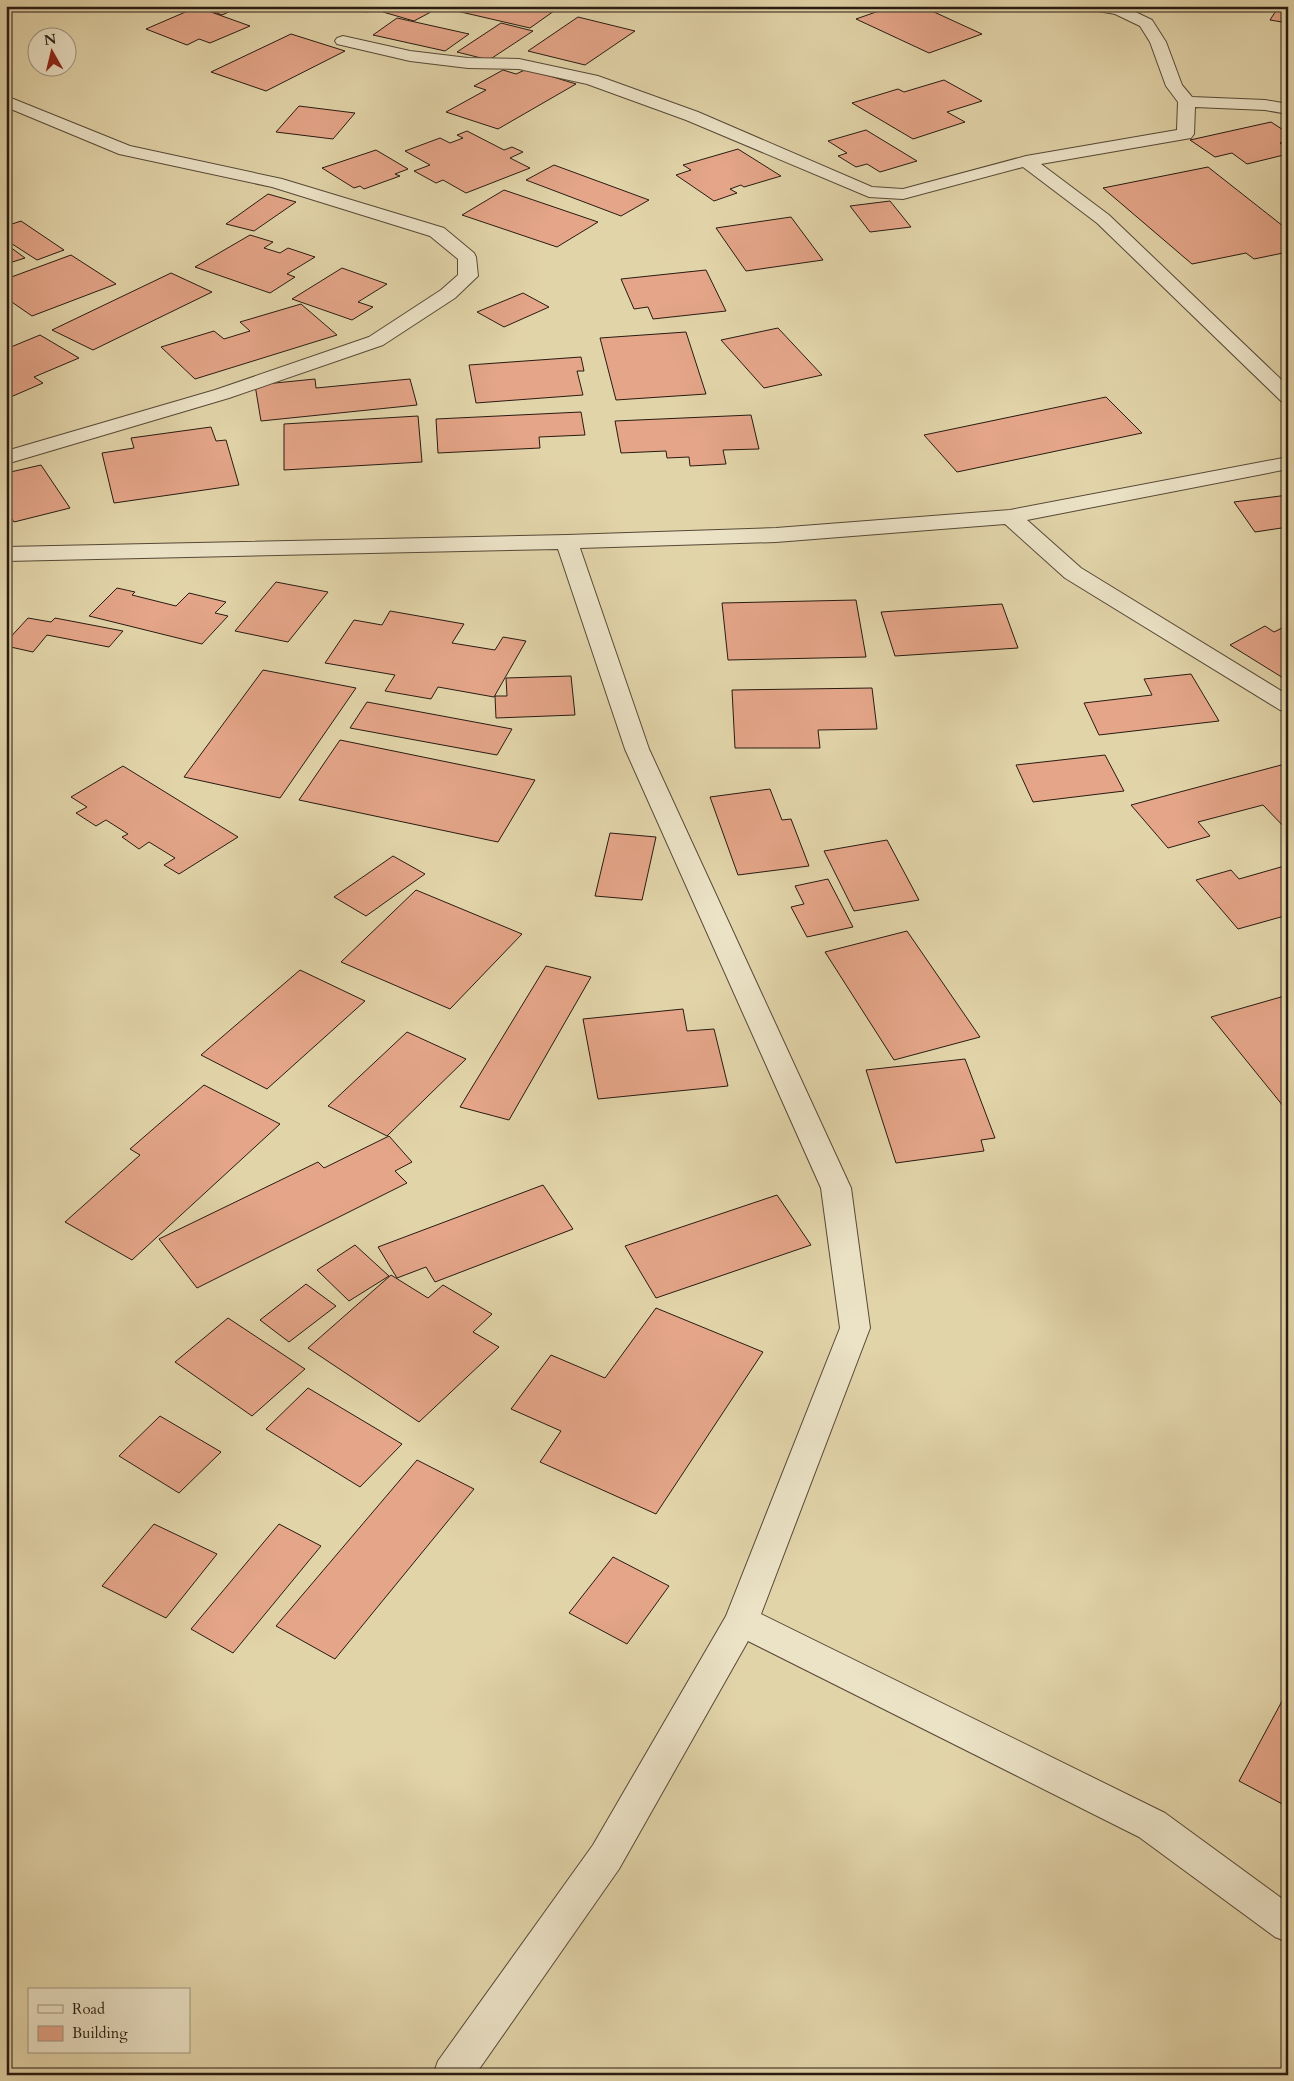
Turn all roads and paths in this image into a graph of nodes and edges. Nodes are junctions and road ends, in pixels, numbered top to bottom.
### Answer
1 (1093, 6) edge
2 (343, 41) dead end
3 (6, 102) edge
4 (1187, 102) junction
5 (1288, 109) edge
6 (1026, 162) junction
7 (1288, 397) edge
8 (6, 458) edge
9 (1288, 463) edge
10 (1010, 517) junction
11 (567, 542) junction
12 (6, 554) edge
13 (1288, 705) edge
14 (741, 1621) junction
15 (1288, 1925) edge
16 (452, 2075) edge

1 - 4 street
2 - 6 street
3 - 8 street
4 - 5 street
4 - 6 street
6 - 7 street
9 - 10 street
10 - 11 street
10 - 13 street
11 - 12 street
11 - 14 street
14 - 15 street
14 - 16 street

